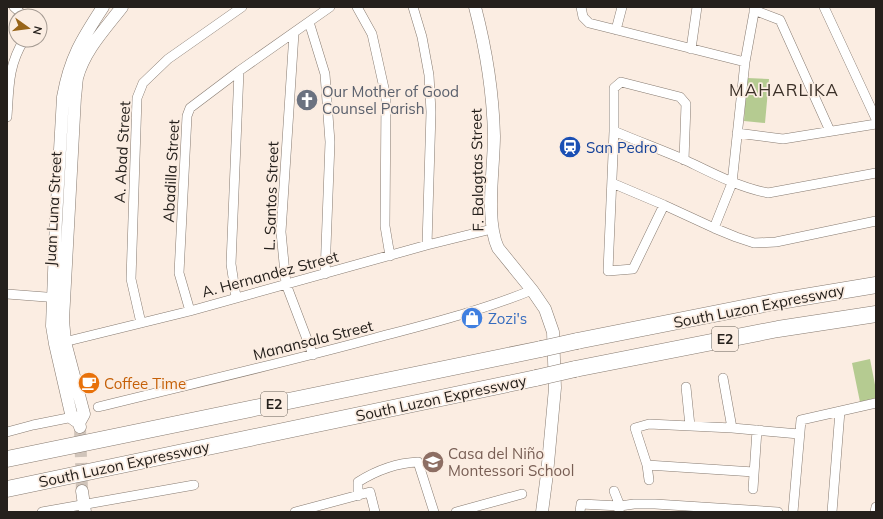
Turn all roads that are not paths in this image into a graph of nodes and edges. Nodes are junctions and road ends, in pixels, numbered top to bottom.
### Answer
1 (104, 7) edge
2 (122, 7) edge
3 (242, 7) edge
4 (330, 7) edge
5 (357, 7) edge
6 (413, 7) edge
7 (475, 7) edge
8 (582, 7) edge
9 (622, 7) edge
10 (696, 7) edge
11 (824, 7) edge
12 (754, 8) edge
13 (309, 22) junction
14 (616, 30) junction
15 (294, 33) junction
16 (19, 48) edge
17 (691, 49) junction
18 (745, 62) junction
19 (239, 71) junction
20 (72, 78) junction
21 (7, 117) edge
22 (876, 119) edge
23 (876, 124) edge
24 (614, 131) junction
25 (830, 132) junction
26 (737, 133) junction
27 (684, 160) junction
28 (876, 173) edge
29 (732, 183) junction
30 (612, 184) junction
31 (664, 205) junction
32 (876, 221) edge
33 (714, 228) junction
34 (492, 229) junction
35 (427, 245) junction
36 (390, 256) junction
37 (325, 274) junction
38 (286, 284) junction
39 (876, 285) edge
40 (532, 290) junction
41 (7, 294) edge
42 (58, 298) junction
43 (236, 298) junction
44 (190, 311) junction
45 (876, 314) edge
46 (140, 323) junction
47 (60, 343) junction
48 (313, 355) junction
49 (723, 378) dead end
50 (686, 387) dead end
51 (876, 403) edge
52 (98, 406) dead end
53 (840, 411) junction
54 (79, 420) joint
55 (690, 426) junction
56 (732, 428) junction
57 (757, 430) junction
58 (7, 432) edge
59 (799, 434) junction
60 (7, 459) edge
61 (648, 465) junction
62 (754, 472) junction
63 (649, 480) dead end
64 (194, 485) dead end
65 (7, 489) edge
66 (753, 490) dead end
67 (82, 491) tunnel mouth
68 (614, 491) dead end
69 (522, 494) dead end
70 (358, 496) junction
71 (876, 507) edge
72 (84, 508) edge
73 (655, 508) edge
74 (620, 509) edge
75 (712, 510) edge
76 (42, 512) edge
77 (295, 512) edge
78 (375, 512) edge
79 (434, 512) edge
80 (456, 512) edge
81 (542, 512) edge
82 (580, 512) edge
83 (778, 512) edge
84 (793, 512) edge
85 (832, 512) edge
86 (875, 512) edge

1 - 20 main road, Juan Luna Street
2 - 20 main road, Juan Luna Street
3 - 46 street, A. Abad Street
4 - 13 street, Abadilla Street
5 - 36 street
6 - 35 street
7 - 34 main road, F. Balagtas Street
8 - 14 street
9 - 14 street
10 - 17 street
11 - 22 street
12 - 18 street
12 - 25 street
13 - 15 street, Abadilla Street
13 - 37 street
14 - 17 street
15 - 19 street, Abadilla Street
15 - 38 street, L. Santos Street
16 - 21 street
17 - 18 street
18 - 26 street
19 - 43 street
19 - 44 street, Abadilla Street
20 - 42 main road, Juan Luna Street
23 - 25 street
24 - 27 street
24 - 27 street
24 - 30 street
25 - 26 street
26 - 29 street
27 - 29 street
28 - 29 street
29 - 33 street
30 - 31 street
30 - 31 street
31 - 33 street
32 - 33 street
34 - 35 street, A. Hernandez Street
34 - 40 main road, F. Balagtas Street
35 - 36 street, A. Hernandez Street
36 - 37 street, A. Hernandez Street
37 - 38 street, A. Hernandez Street
38 - 43 street, A. Hernandez Street
38 - 48 street, L. Santos Street
39 - 60 highway, South Luzon Expressway / E2, bridge
40 - 48 street, Manansala Street
40 - 81 main road, F. Balagtas Street
41 - 42 street
42 - 47 main road, Juan Luna Street
43 - 44 street, A. Hernandez Street
44 - 46 street, A. Hernandez Street
45 - 65 highway, South Luzon Expressway / E2, bridge
46 - 47 street, A. Hernandez Street
47 - 54 main road, Juan Luna Street
48 - 52 street, Manansala Street
49 - 56 street
50 - 55 street
51 - 53 street
53 - 59 street
53 - 85 street
54 - 58 street
55 - 56 street
55 - 61 street
56 - 57 street
57 - 59 street
57 - 62 street
59 - 84 street
61 - 62 street
61 - 63 street
62 - 66 street
64 - 72 street
67 - 72 main road
68 - 74 street
69 - 80 street
70 - 77 street
70 - 78 street
70 - 79 street
71 - 86 street
72 - 76 street
73 - 74 street
73 - 75 street
74 - 82 street
75 - 83 street

